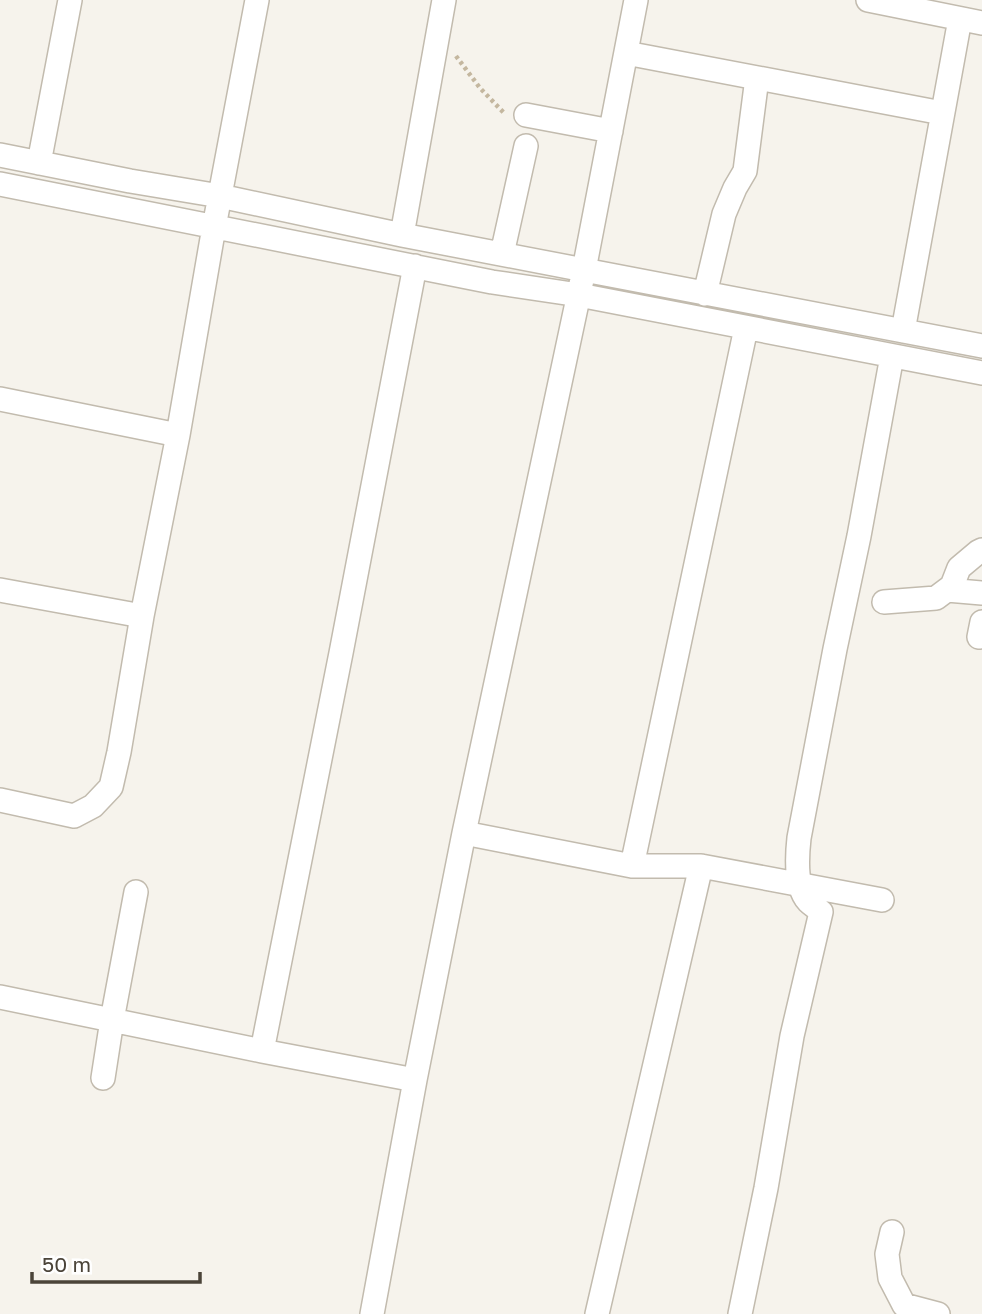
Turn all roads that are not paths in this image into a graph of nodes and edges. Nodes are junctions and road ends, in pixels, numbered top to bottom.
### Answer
1 (70, 0) edge
2 (257, 0) edge
3 (444, 0) edge
4 (636, 0) edge
5 (868, 0) edge
6 (971, 21) edge
7 (626, 53) junction
8 (757, 78) junction
9 (942, 113) junction
10 (526, 115) dead end
11 (611, 131) junction
12 (526, 146) road end
13 (0, 155) edge
14 (39, 163) junction
15 (0, 184) edge
16 (220, 196) junction
17 (214, 227) junction
18 (402, 235) junction
19 (502, 254) junction
20 (415, 267) junction
21 (584, 270) junction
22 (705, 293) junction
23 (579, 295) junction
24 (746, 328) junction
25 (903, 331) junction
26 (982, 346) edge
27 (892, 356) junction
28 (982, 373) edge
29 (0, 399) edge
30 (178, 435) junction
31 (982, 550) edge
32 (0, 590) edge
33 (947, 590) junction
34 (982, 593) edge
35 (884, 602) dead end
36 (142, 616) junction
37 (0, 800) edge
38 (464, 833) junction
39 (632, 866) junction
40 (701, 866) junction
41 (801, 885) junction
42 (136, 892) dead end
43 (882, 900) dead end
44 (0, 997) edge
45 (112, 1020) junction
46 (262, 1051) junction
47 (103, 1078) dead end
48 (415, 1080) junction
49 (892, 1231) dead end
50 (372, 1314) edge
51 (597, 1314) edge
52 (740, 1314) edge
53 (938, 1314) edge

1 - 14 street
2 - 16 street
3 - 18 street
4 - 7 street
5 - 6 street
6 - 9 street
7 - 8 street
7 - 11 street
8 - 9 street
8 - 22 street
9 - 25 street
10 - 11 street
11 - 21 street
12 - 19 street
13 - 14 street
14 - 16 street
15 - 17 street
16 - 17 street
16 - 18 street
17 - 20 street
17 - 30 street
18 - 19 street
19 - 21 street
20 - 23 street
20 - 46 street
21 - 22 street
21 - 23 street
22 - 25 street
23 - 24 street
23 - 38 street
24 - 27 street
24 - 39 street
25 - 26 street
27 - 28 street
27 - 41 street
29 - 30 street
30 - 36 street
31 - 33 street
32 - 36 street
33 - 34 street
33 - 35 street
36 - 37 street
38 - 39 street
38 - 48 street
39 - 40 street
40 - 41 street
40 - 51 street
41 - 43 street
41 - 52 street
42 - 45 street
44 - 45 street
45 - 46 street
45 - 47 street
46 - 48 street
48 - 50 street
49 - 53 street

